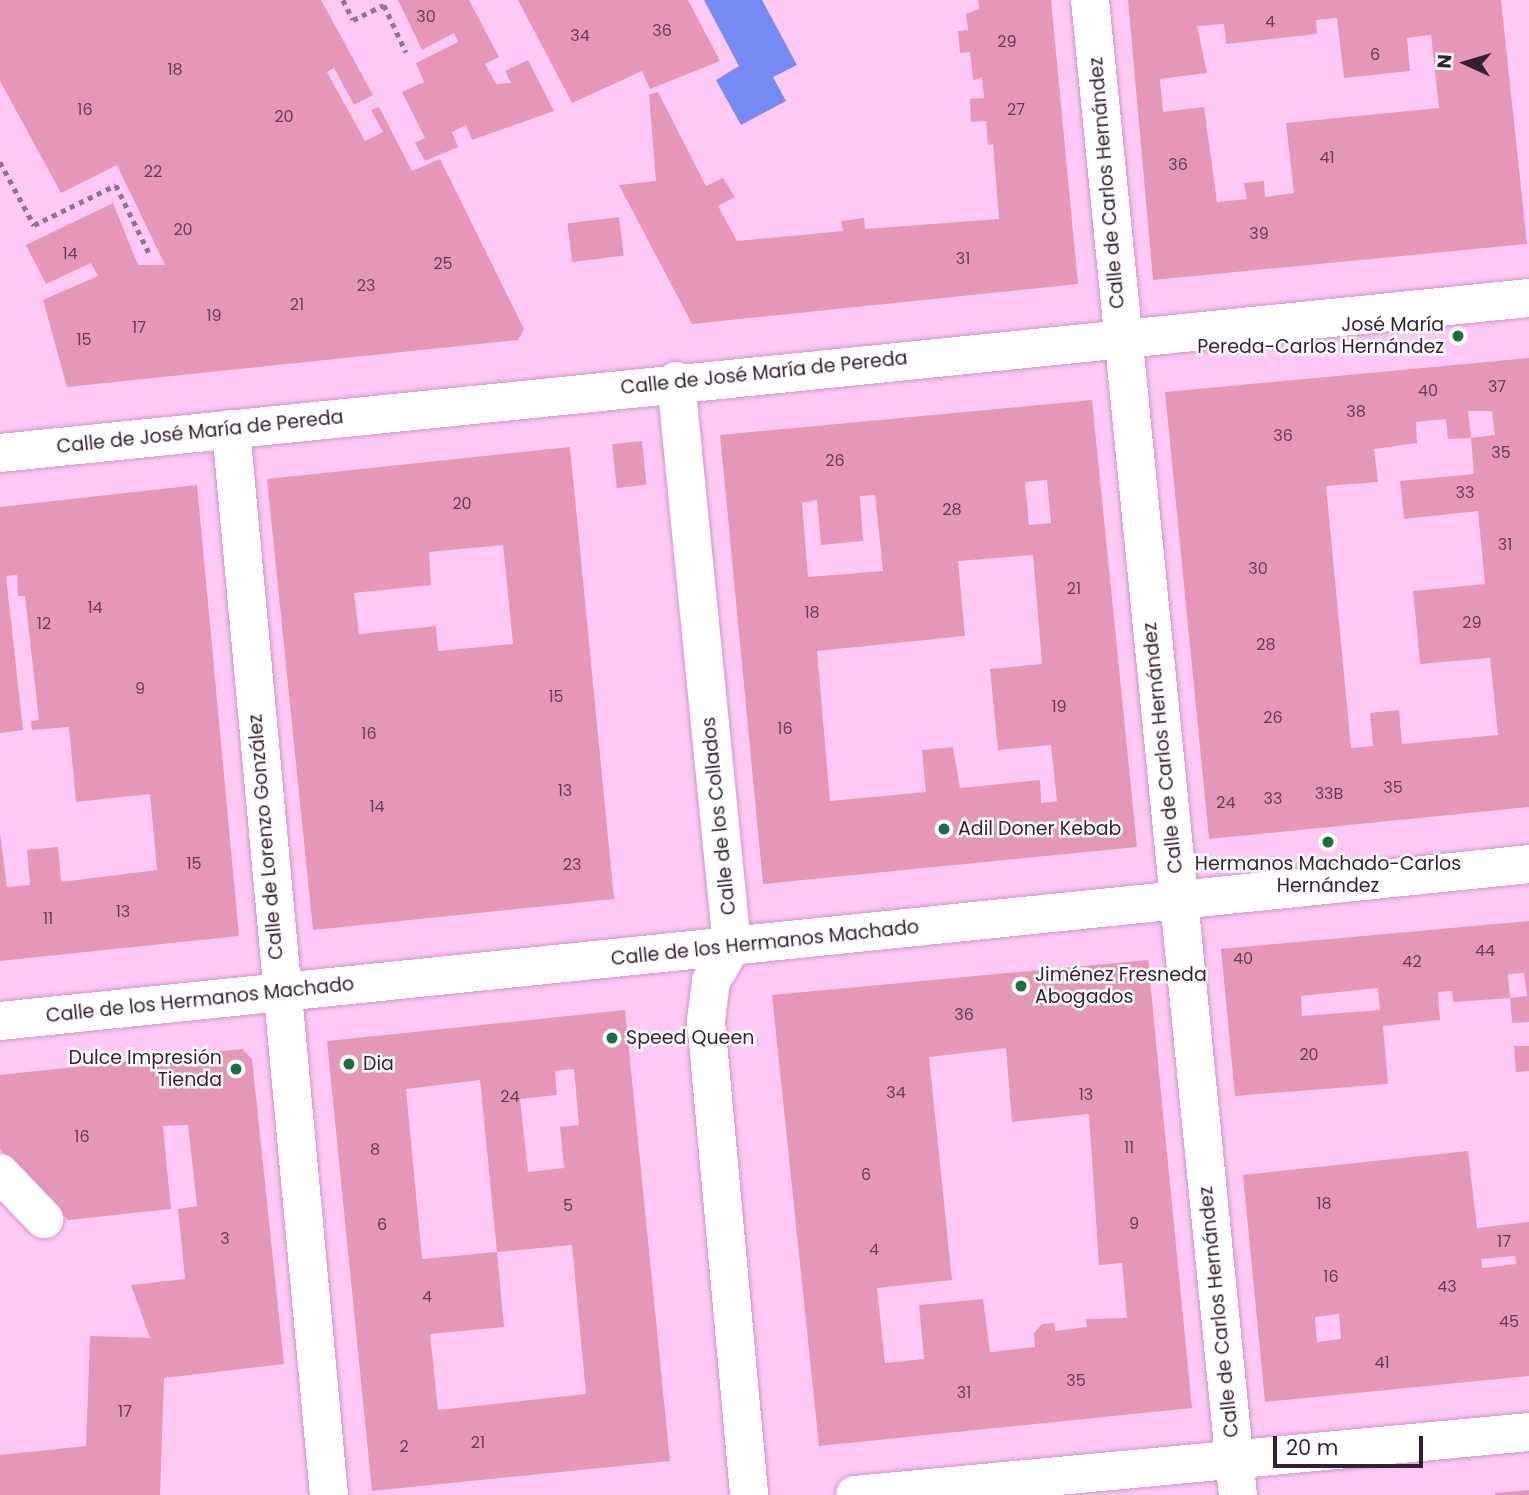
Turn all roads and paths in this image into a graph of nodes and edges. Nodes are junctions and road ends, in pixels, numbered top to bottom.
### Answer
1 (343, 0) edge
2 (1090, 0) edge
3 (407, 52) dead end
4 (0, 162) edge
5 (150, 255) dead end
6 (1529, 298) edge
7 (1121, 340) junction
8 (676, 381) junction
9 (231, 429) junction
10 (0, 453) edge
11 (1529, 864) edge
12 (1179, 902) junction
13 (732, 946) junction
14 (281, 991) junction
15 (0, 1021) edge
16 (0, 1173) edge
17 (44, 1219) dead end
18 (1529, 1432) edge
19 (1233, 1458) junction
20 (329, 1495) edge
21 (749, 1495) edge
22 (855, 1495) edge
23 (1238, 1495) edge

1 - 3 path
2 - 7 street, Calle de Carlos Hernández
4 - 5 path
6 - 7 street, Calle de José María de Pereda
7 - 8 street, Calle de José María de Pereda
7 - 12 street, Calle de Carlos Hernández
8 - 9 street, Calle de José María de Pereda
8 - 13 street, Calle de los Collados
9 - 10 street, Calle de José María de Pereda
9 - 14 street, Calle de Lorenzo González
11 - 12 street, Calle de los Hermanos Machado
12 - 13 street, Calle de los Hermanos Machado
12 - 19 street, Calle de Carlos Hernández
13 - 14 street, Calle de los Hermanos Machado
13 - 21 street
14 - 15 street, Calle de los Hermanos Machado
14 - 20 street, Calle de Lorenzo González
16 - 17 street
18 - 19 street
19 - 22 street
19 - 23 street, Calle de Carlos Hernández

